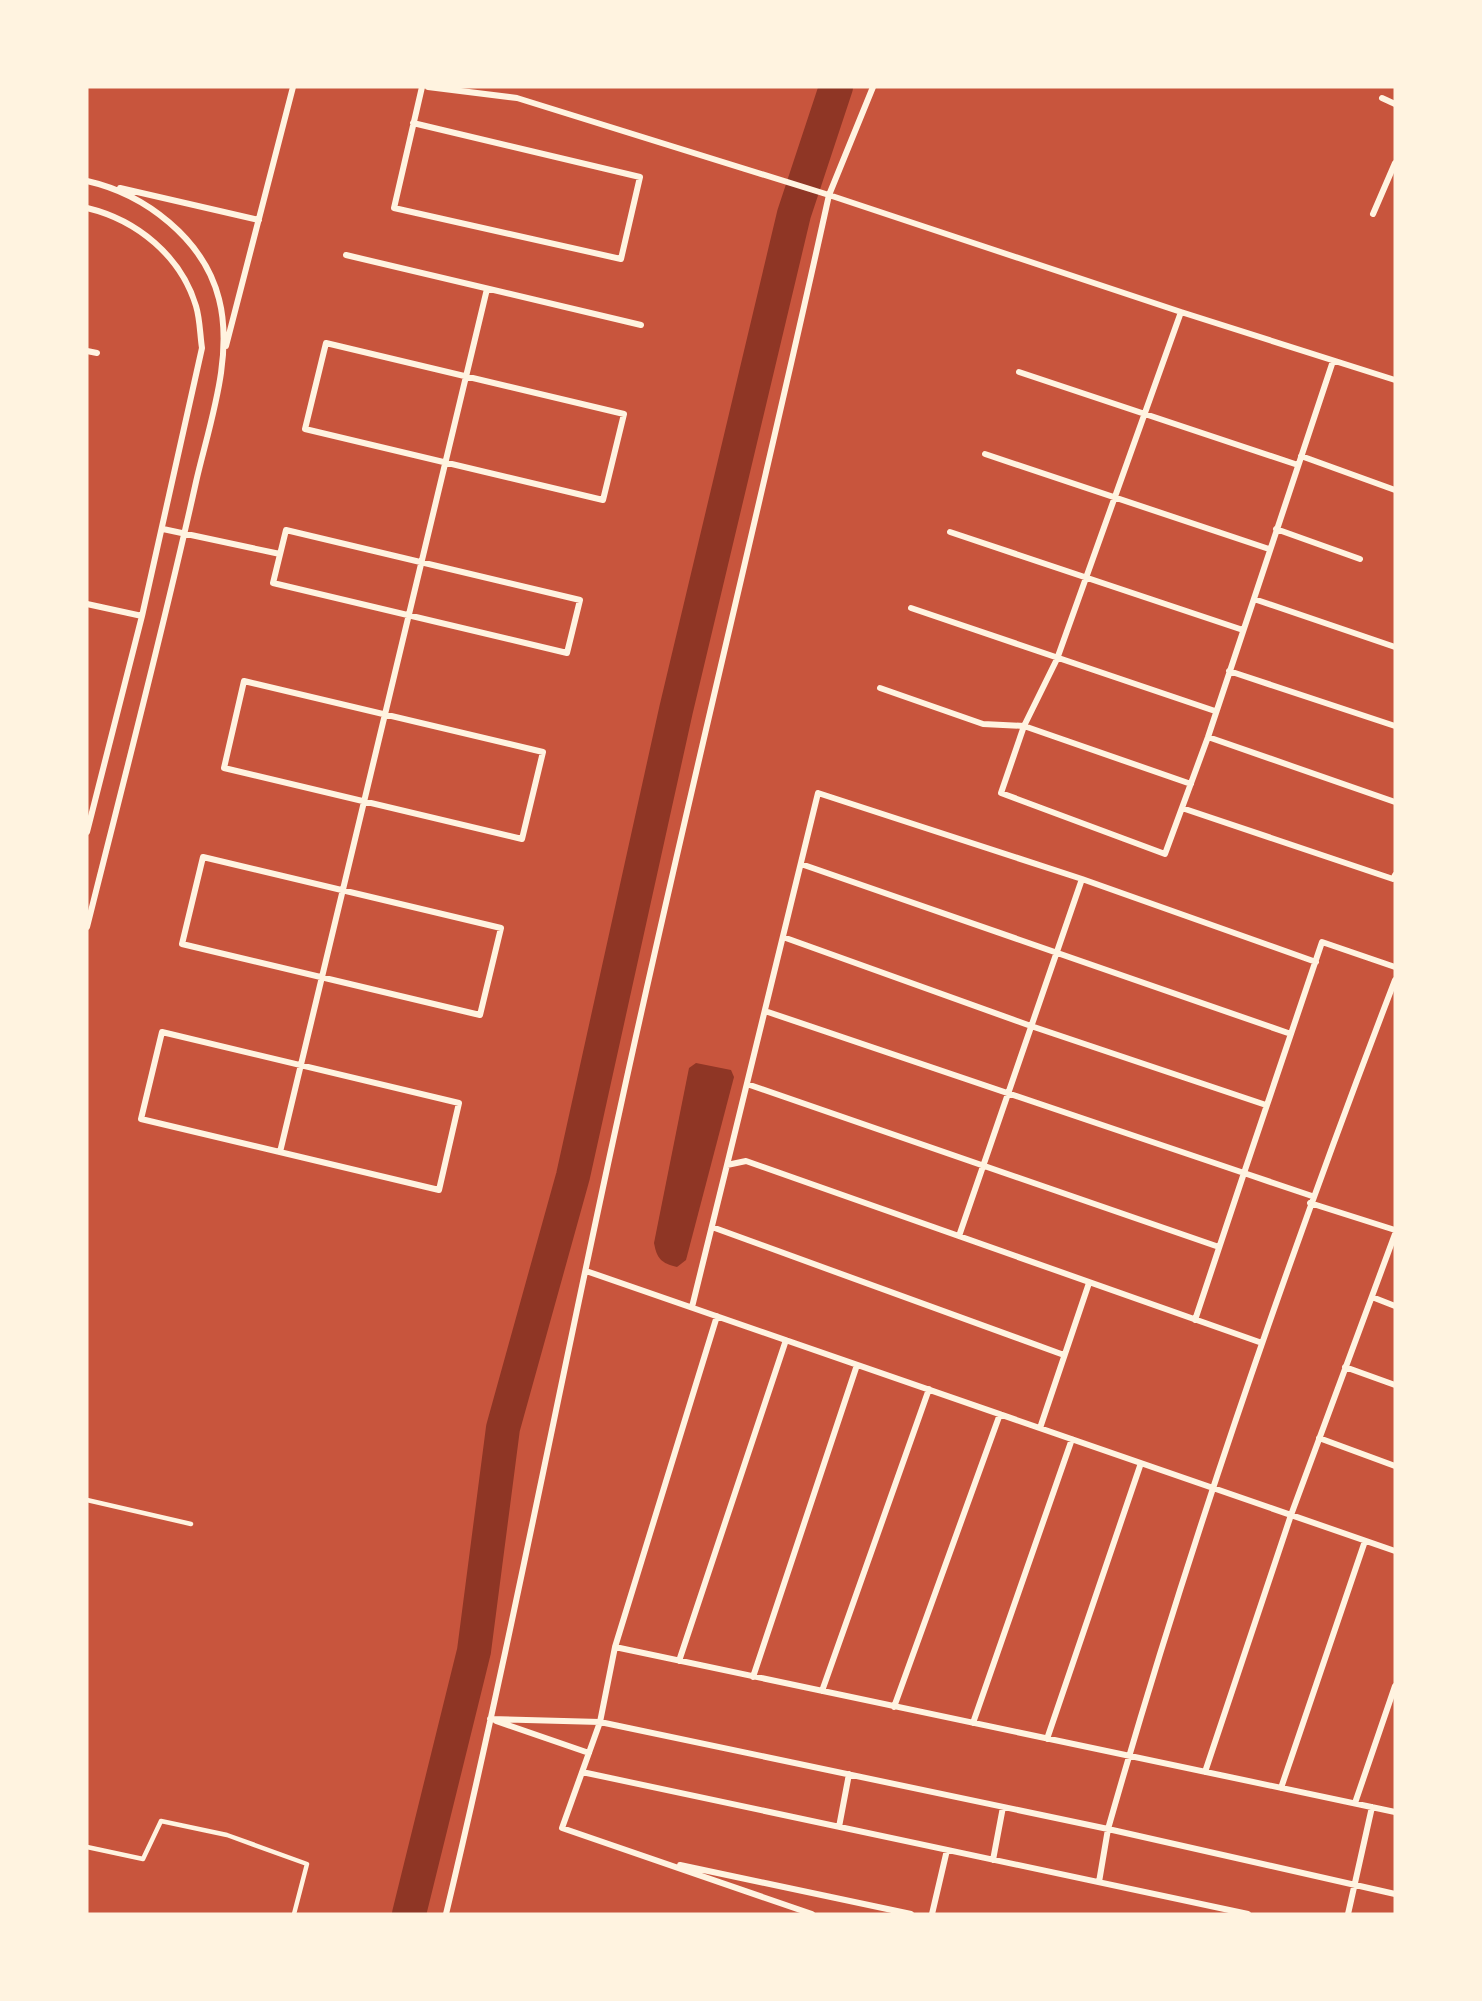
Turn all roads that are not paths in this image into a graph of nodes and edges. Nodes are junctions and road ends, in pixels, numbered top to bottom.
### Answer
1 (293, 87) edge
2 (422, 87) edge
3 (428, 87) edge
4 (873, 87) edge
5 (1382, 98) dead end
6 (1395, 104) edge
7 (413, 123) junction
8 (1395, 163) edge
9 (87, 181) edge
10 (114, 187) junction
11 (829, 195) junction
12 (87, 208) edge
13 (1373, 214) dead end
14 (258, 220) junction
15 (346, 255) dead end
16 (487, 289) junction
17 (1181, 312) junction
18 (641, 326) dead end
19 (225, 350) junction
20 (87, 351) edge
21 (97, 353) dead end
22 (1333, 361) junction
23 (1019, 372) dead end
24 (466, 376) junction
25 (1395, 380) edge
26 (1144, 415) junction
27 (986, 454) dead end
28 (1301, 456) junction
29 (446, 462) junction
30 (1298, 465) junction
31 (1395, 489) edge
32 (1116, 496) junction
33 (163, 529) junction
34 (1276, 529) junction
35 (950, 532) dead end
36 (185, 534) junction
37 (1269, 549) junction
38 (280, 554) junction
39 (1360, 559) dead end
40 (421, 563) junction
41 (1087, 576) junction
42 (1254, 599) junction
43 (87, 604) edge
44 (911, 608) dead end
45 (409, 615) junction
46 (142, 616) junction
47 (1243, 630) junction
48 (1395, 647) edge
49 (1057, 659) junction
50 (1229, 671) junction
51 (880, 688) dead end
52 (1215, 711) junction
53 (385, 715) junction
54 (1024, 726) junction
55 (1395, 726) edge
56 (1208, 736) junction
57 (1191, 784) junction
58 (364, 802) junction
59 (1395, 802) edge
60 (1182, 808) junction
61 (87, 832) edge
62 (801, 864) junction
63 (1395, 875) edge
64 (1082, 879) junction
65 (343, 890) junction
66 (87, 927) edge
67 (783, 937) junction
68 (1056, 951) junction
69 (1316, 962) junction
70 (1395, 967) edge
71 (322, 978) junction
72 (1395, 980) edge
73 (765, 1011) junction
74 (1031, 1026) junction
75 (1291, 1034) junction
76 (301, 1065) junction
77 (747, 1084) junction
78 (1008, 1093) junction
79 (1266, 1105) junction
80 (280, 1152) junction
81 (984, 1164) junction
82 (727, 1165) junction
83 (1244, 1173) junction
84 (1311, 1200) junction
85 (712, 1227) junction
86 (1395, 1232) edge
87 (959, 1236) junction
88 (1219, 1247) junction
89 (586, 1270) junction
90 (1089, 1283) junction
91 (1372, 1297) junction
92 (1395, 1306) edge
93 (692, 1307) junction
94 (717, 1316) junction
95 (1195, 1320) junction
96 (786, 1340) junction
97 (1262, 1343) junction
98 (1064, 1355) junction
99 (857, 1365) junction
100 (1345, 1367) junction
101 (1395, 1385) edge
102 (929, 1389) junction
103 (1000, 1414) junction
104 (1040, 1428) junction
105 (1319, 1438) junction
106 (1072, 1439) junction
107 (1141, 1463) junction
108 (1395, 1466) edge
109 (1211, 1488) junction
110 (87, 1500) edge
111 (1291, 1515) junction
112 (191, 1524) dead end
113 (1365, 1541) junction
114 (1395, 1551) edge
115 (615, 1647) junction
116 (679, 1661) junction
117 (753, 1677) junction
118 (1395, 1686) edge
119 (822, 1691) junction
120 (894, 1707) junction
121 (490, 1719) junction
122 (600, 1722) junction
123 (973, 1723) junction
124 (1047, 1739) junction
125 (589, 1753) junction
126 (1129, 1756) junction
127 (582, 1772) junction
128 (1205, 1772) junction
129 (849, 1774) junction
130 (1281, 1788) junction
131 (1355, 1803) junction
132 (1003, 1807) junction
133 (1372, 1807) junction
134 (1395, 1812) edge
135 (839, 1827) junction
136 (1108, 1829) junction
137 (87, 1846) edge
138 (947, 1850) junction
139 (654, 1860) junction
140 (993, 1860) junction
141 (1099, 1882) junction
142 (1354, 1885) junction
143 (1395, 1894) edge
144 (294, 1914) edge
145 (446, 1914) edge
146 (812, 1914) edge
147 (911, 1914) edge
148 (932, 1914) edge
149 (1248, 1914) edge
150 (1348, 1914) edge

1 - 14 street
2 - 7 street
3 - 11 street
4 - 11 street
5 - 6 street
7 - 7 street
8 - 13 street
9 - 10 street
10 - 14 street
10 - 19 street
11 - 17 street
11 - 89 street
12 - 33 street
14 - 19 street
15 - 16 street
16 - 18 street
16 - 24 street
17 - 22 street
17 - 26 street
19 - 36 street
20 - 21 street
22 - 25 street
22 - 28 street
23 - 26 street
24 - 29 street
24 - 29 street
24 - 29 street
26 - 30 street
26 - 32 street
27 - 32 street
28 - 30 street
28 - 31 street
29 - 40 street
30 - 34 street
32 - 37 street
32 - 41 street
33 - 36 street
33 - 46 street
34 - 37 street
34 - 39 street
35 - 41 street
36 - 38 street
36 - 66 street
37 - 42 street
38 - 40 street
38 - 45 street
40 - 45 street
40 - 45 street
41 - 47 street
41 - 49 street
42 - 47 street
42 - 48 street
43 - 46 street
44 - 49 street
45 - 53 street
46 - 61 street
47 - 50 street
49 - 52 street
49 - 54 street
50 - 52 street
50 - 55 street
51 - 54 street
52 - 56 street
53 - 58 street
53 - 58 street
53 - 58 street
54 - 57 street
54 - 60 street
56 - 57 street
56 - 59 street
57 - 60 street
58 - 65 street
60 - 63 street
62 - 64 street
62 - 67 street
62 - 68 street
64 - 68 street
64 - 69 street
65 - 71 street
65 - 71 street
65 - 71 street
67 - 73 street
67 - 74 street
68 - 74 street
68 - 75 street
69 - 70 street
69 - 75 street
71 - 76 street
72 - 84 street
73 - 77 street
73 - 78 street
74 - 78 street
74 - 79 street
75 - 79 street
76 - 80 street
76 - 80 street
76 - 80 street
77 - 81 street
77 - 82 street
78 - 81 street
78 - 83 street
79 - 83 street
81 - 87 street
81 - 88 street
82 - 85 street
82 - 87 street
83 - 84 street
83 - 88 street
84 - 86 street
84 - 97 street
85 - 93 street
85 - 98 street
86 - 91 street
87 - 90 street
88 - 95 street
89 - 93 street
89 - 121 street
90 - 95 street
90 - 98 street
91 - 92 street
91 - 100 street
93 - 94 street
94 - 96 street
94 - 115 street
95 - 97 street
96 - 99 street
96 - 116 street
97 - 109 street
98 - 104 street
99 - 102 street
99 - 117 street
100 - 101 street
100 - 105 street
102 - 103 street
102 - 119 street
103 - 104 street
103 - 120 street
104 - 106 street
105 - 108 street
105 - 111 street
106 - 107 street
106 - 123 street
107 - 109 street
107 - 124 street
109 - 111 street
109 - 126 street
110 - 112 lane
111 - 113 street
111 - 128 street
113 - 114 street
113 - 130 street
115 - 116 street
115 - 122 street
116 - 117 street
117 - 119 street
118 - 131 street
119 - 120 street
120 - 123 street
121 - 122 street
121 - 125 street
121 - 145 street
122 - 125 street
122 - 129 street
123 - 124 street
124 - 126 street
125 - 127 street
126 - 128 street
126 - 136 street
127 - 135 street
127 - 139 street
128 - 130 street
129 - 132 street
129 - 135 street
130 - 131 street
131 - 133 street
132 - 136 street
132 - 140 street
133 - 134 street
133 - 142 street
135 - 138 street
136 - 141 street
136 - 142 street
137 - 144 lane
138 - 140 street
138 - 148 street
139 - 146 street
139 - 147 street
140 - 141 street
141 - 149 street
142 - 143 street
142 - 150 street

